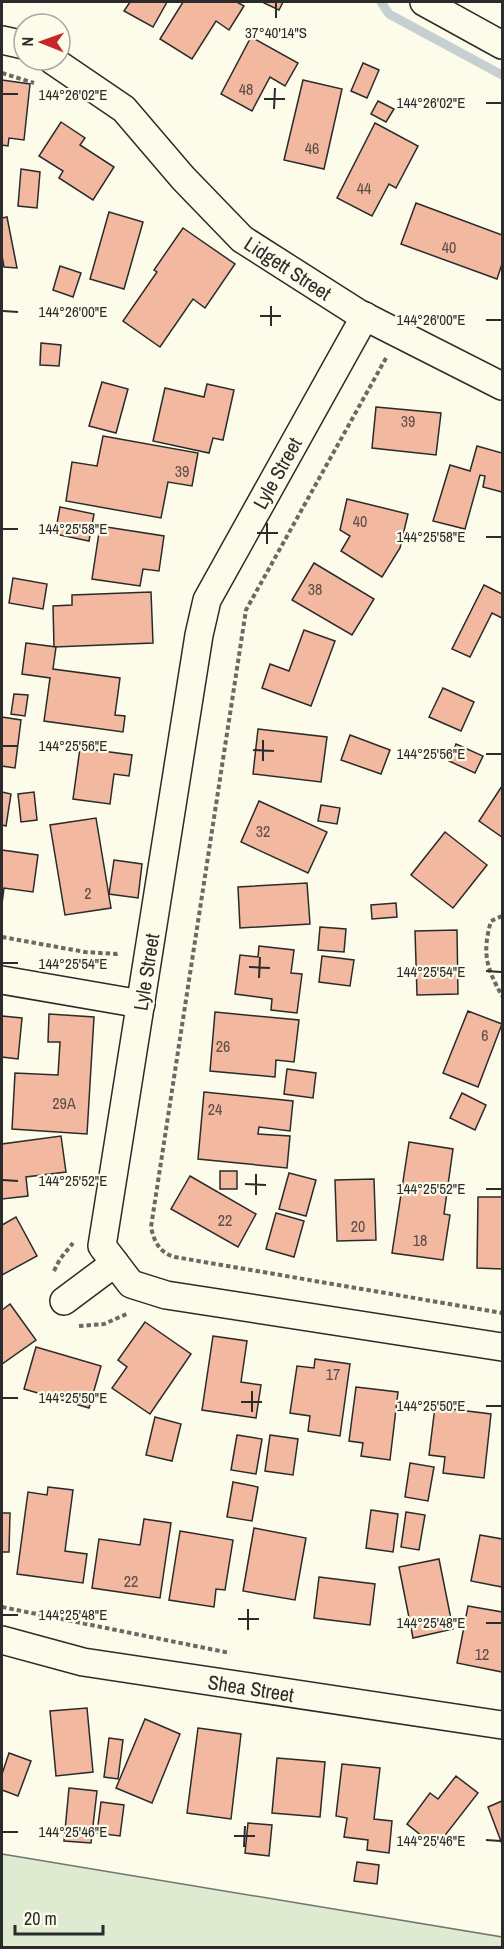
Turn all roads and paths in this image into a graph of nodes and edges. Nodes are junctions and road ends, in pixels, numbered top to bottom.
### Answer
1 (424, 2) edge
2 (502, 45) edge
3 (70, 72) edge
4 (2, 73) edge
5 (43, 87) dead end
6 (364, 316) junction
7 (387, 357) dead end
8 (502, 386) edge
9 (502, 916) edge
10 (2, 938) edge
11 (124, 949) dead end
12 (2, 980) edge
13 (502, 996) edge
14 (141, 1004) junction
15 (78, 1236) dead end
16 (115, 1263) junction
17 (52, 1276) dead end
18 (64, 1301) dead end
19 (133, 1311) dead end
20 (502, 1313) edge
21 (75, 1326) dead end
22 (502, 1347) edge
23 (2, 1641) edge
24 (502, 1725) edge

1 - 2 street
3 - 6 street, Lidgett Street
4 - 5 path
6 - 8 street, Lidgett Street
6 - 14 street, Lyle Street
7 - 20 path
9 - 13 path
10 - 11 path
12 - 14 street
14 - 16 street, Lyle Street
15 - 17 path
16 - 18 street
16 - 22 street, Lyle Street
19 - 21 path
23 - 24 street, Shea Street

